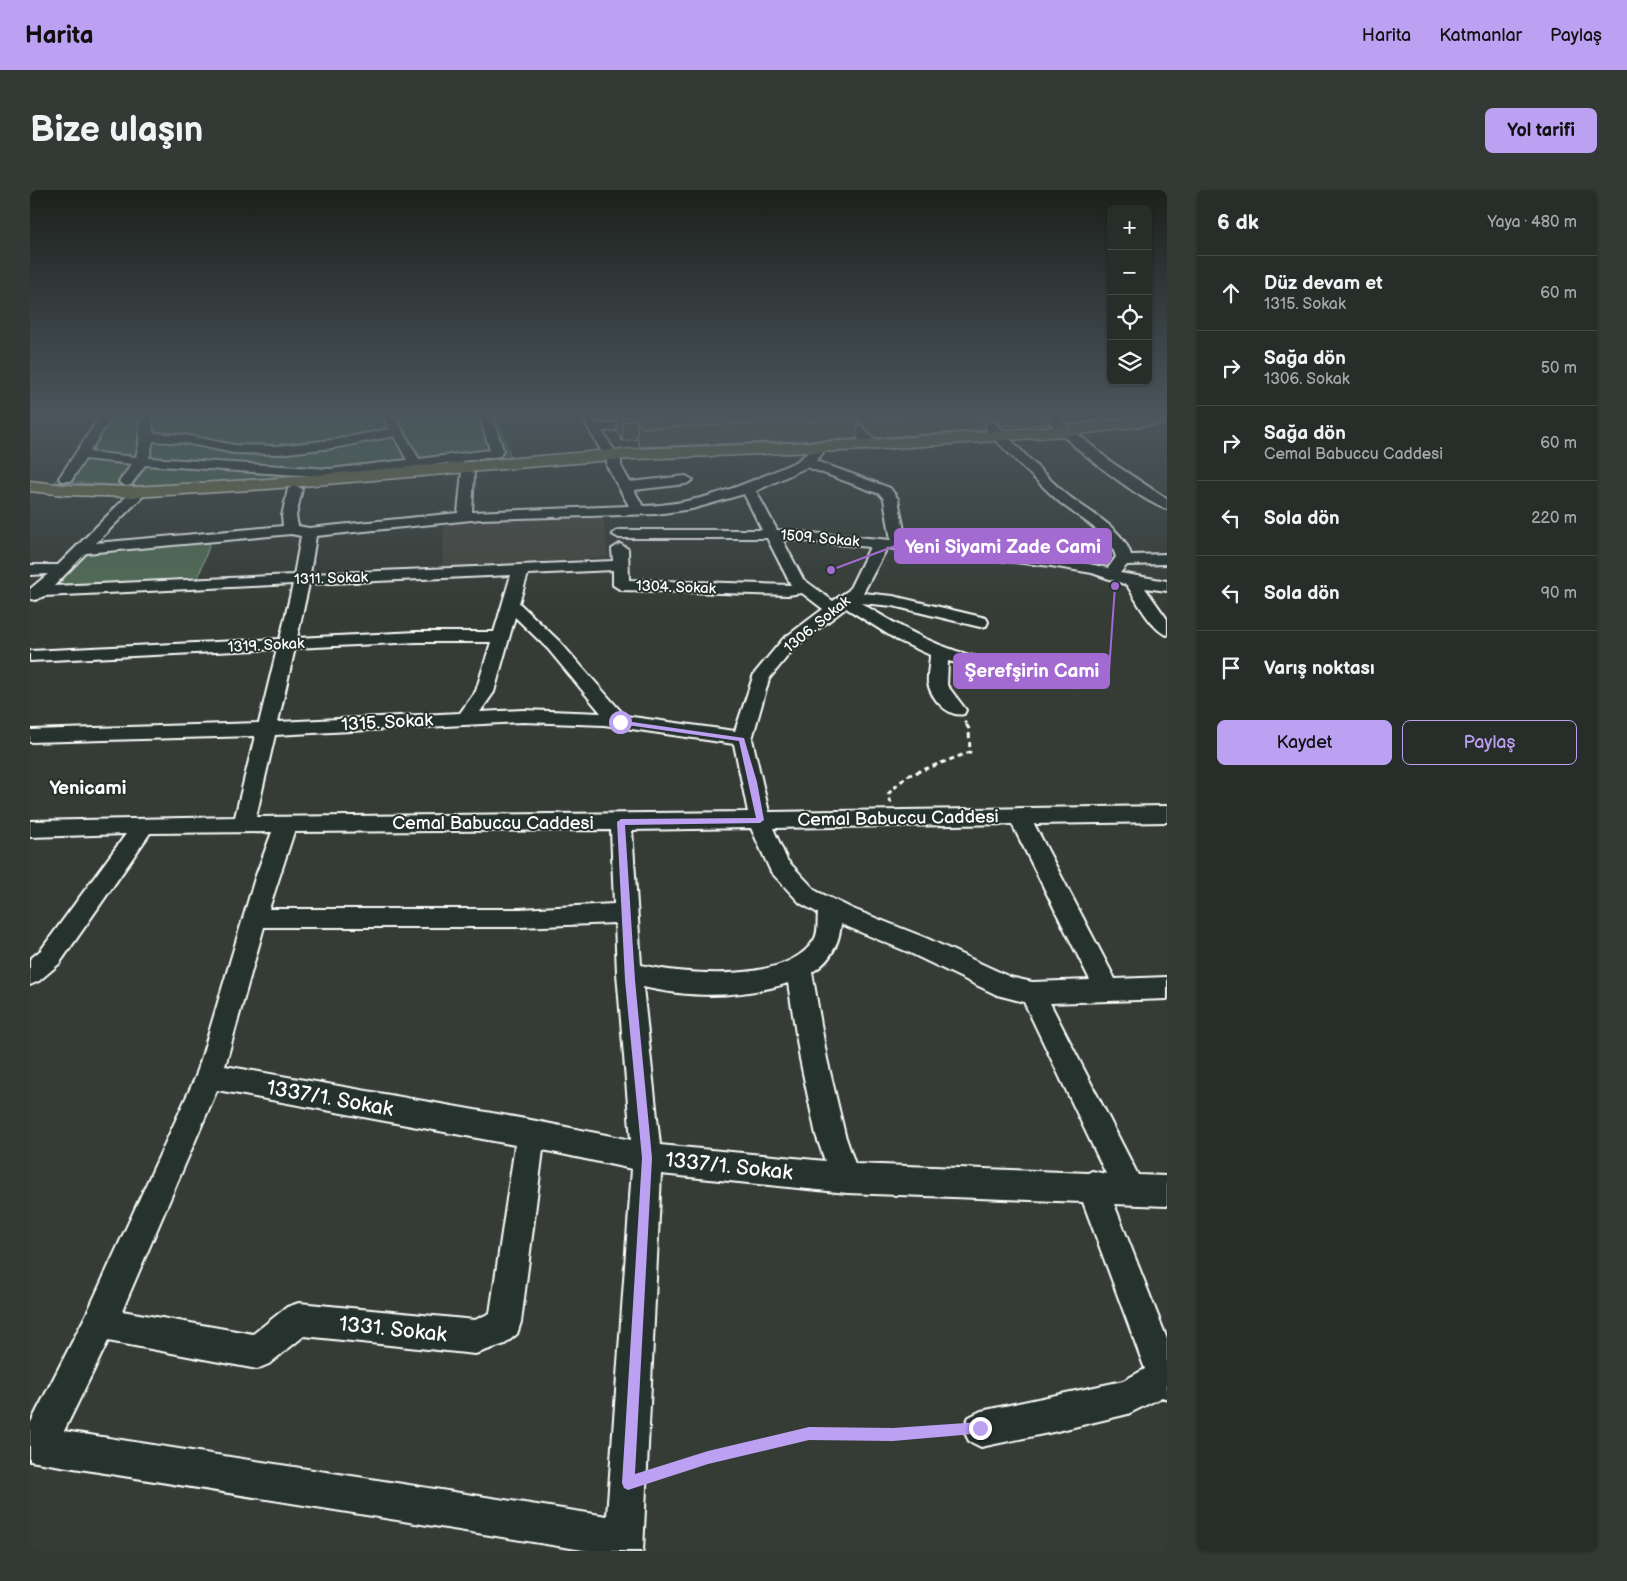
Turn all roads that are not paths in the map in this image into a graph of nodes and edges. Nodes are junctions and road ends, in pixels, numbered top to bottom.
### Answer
1 (136, 481) edge
2 (307, 481) edge
3 (359, 481) edge
4 (461, 481) edge
5 (622, 481) edge
6 (682, 481) edge
7 (768, 481) edge
8 (857, 481) edge
9 (1045, 481) edge
10 (1126, 481) edge
11 (30, 486) edge
12 (625, 487) junction
13 (295, 489) junction
14 (748, 490) junction
15 (133, 491) junction
16 (30, 493) edge
17 (1167, 506) edge
18 (638, 510) junction
19 (618, 511) junction
20 (464, 516) junction
21 (300, 531) junction
22 (619, 534) junction
23 (770, 534) junction
24 (891, 544) junction
25 (84, 549) junction
26 (1167, 559) edge
27 (1122, 560) junction
28 (620, 565) junction
29 (64, 569) junction
30 (524, 569) junction
31 (30, 570) edge
32 (1111, 574) junction
33 (301, 579) junction
34 (1133, 581) junction
35 (1167, 586) edge
36 (804, 588) junction
37 (34, 596) edge
38 (843, 602) junction
39 (511, 605) junction
40 (980, 622) dead end
41 (1167, 630) edge
42 (502, 636) junction
43 (286, 644) junction
44 (939, 652) junction
45 (30, 656) edge
46 (1078, 680) dead end
47 (957, 710) road end
48 (466, 718) junction
49 (620, 722) junction
50 (268, 729) junction
51 (30, 736) edge
52 (742, 740) junction
53 (1167, 814) edge
54 (1019, 816) junction
55 (760, 820) junction
56 (621, 822) junction
57 (244, 824) junction
58 (286, 824) junction
59 (144, 825) junction
60 (30, 829) edge
61 (832, 909) junction
62 (626, 913) junction
63 (255, 918) junction
64 (799, 967) junction
65 (630, 973) junction
66 (30, 974) edge
67 (1167, 988) edge
68 (1108, 990) junction
69 (1032, 992) junction
70 (209, 1076) junction
71 (531, 1134) junction
72 (647, 1158) junction
73 (848, 1178) junction
74 (1092, 1186) junction
75 (1129, 1188) junction
76 (1167, 1191) edge
77 (100, 1323) junction
78 (1166, 1380) edge
79 (980, 1428) road end
80 (34, 1444) edge
81 (624, 1544) edge

1 - 15 street
2 - 15 main road
3 - 13 main road
4 - 20 street
5 - 12 street
6 - 12 street
7 - 14 street
8 - 24 street
9 - 27 street
10 - 17 street
11 - 15 main road
12 - 18 street
13 - 15 main road
13 - 21 street
14 - 18 street
14 - 23 street
15 - 16 main road
15 - 25 street
18 - 19 street
19 - 20 street
19 - 22 street, 1304. Sokak
20 - 21 street
21 - 25 street
21 - 33 street
22 - 23 street, 1509. Sokak
22 - 28 street, 1304. Sokak
23 - 24 street, 1509. Sokak
23 - 36 street
24 - 32 street, 1509. Sokak
24 - 38 street, 1306. Sokak
25 - 29 street
26 - 27 street
27 - 32 street
28 - 30 street, 1311. Sokak
28 - 36 street, 1304. Sokak
29 - 31 street
29 - 37 street
30 - 33 street, 1311. Sokak
30 - 39 street
32 - 34 street, 1509. Sokak
33 - 37 street, 1311. Sokak
33 - 43 street
34 - 35 street, 1509. Sokak
34 - 41 street
36 - 38 street
38 - 40 street
38 - 44 street
38 - 52 street, 1306. Sokak
39 - 42 street
39 - 49 street
42 - 43 street, 1319. Sokak
42 - 48 street
43 - 45 street, 1319. Sokak
43 - 50 street
44 - 46 street
44 - 47 street
48 - 49 street, 1315. Sokak
48 - 50 street, 1315. Sokak
49 - 52 street, 1315. Sokak
50 - 51 street, 1315. Sokak
50 - 57 street
52 - 55 street
53 - 54 street, Cemal Babuccu Caddesi
54 - 55 street, Cemal Babuccu Caddesi
54 - 68 street
55 - 56 street, Cemal Babuccu Caddesi
55 - 61 street
56 - 58 street, Cemal Babuccu Caddesi
56 - 62 street
57 - 58 street, Cemal Babuccu Caddesi
57 - 59 street, Cemal Babuccu Caddesi
58 - 63 street
59 - 60 street, Cemal Babuccu Caddesi
59 - 66 street
61 - 64 street
61 - 69 street
62 - 63 street
62 - 65 street
63 - 70 street
64 - 65 street
64 - 73 street
65 - 72 street
67 - 68 street
68 - 69 street
69 - 75 street
70 - 71 street, 1337/1. Sokak
70 - 77 street
71 - 72 street, 1337/1. Sokak
71 - 77 street, 1331. Sokak
72 - 73 street, 1337/1. Sokak
72 - 81 street
73 - 74 street, 1337/1. Sokak
74 - 75 street, 1337/1. Sokak
74 - 78 street
75 - 76 street, 1337/1. Sokak
77 - 80 street
78 - 79 street
80 - 81 street

